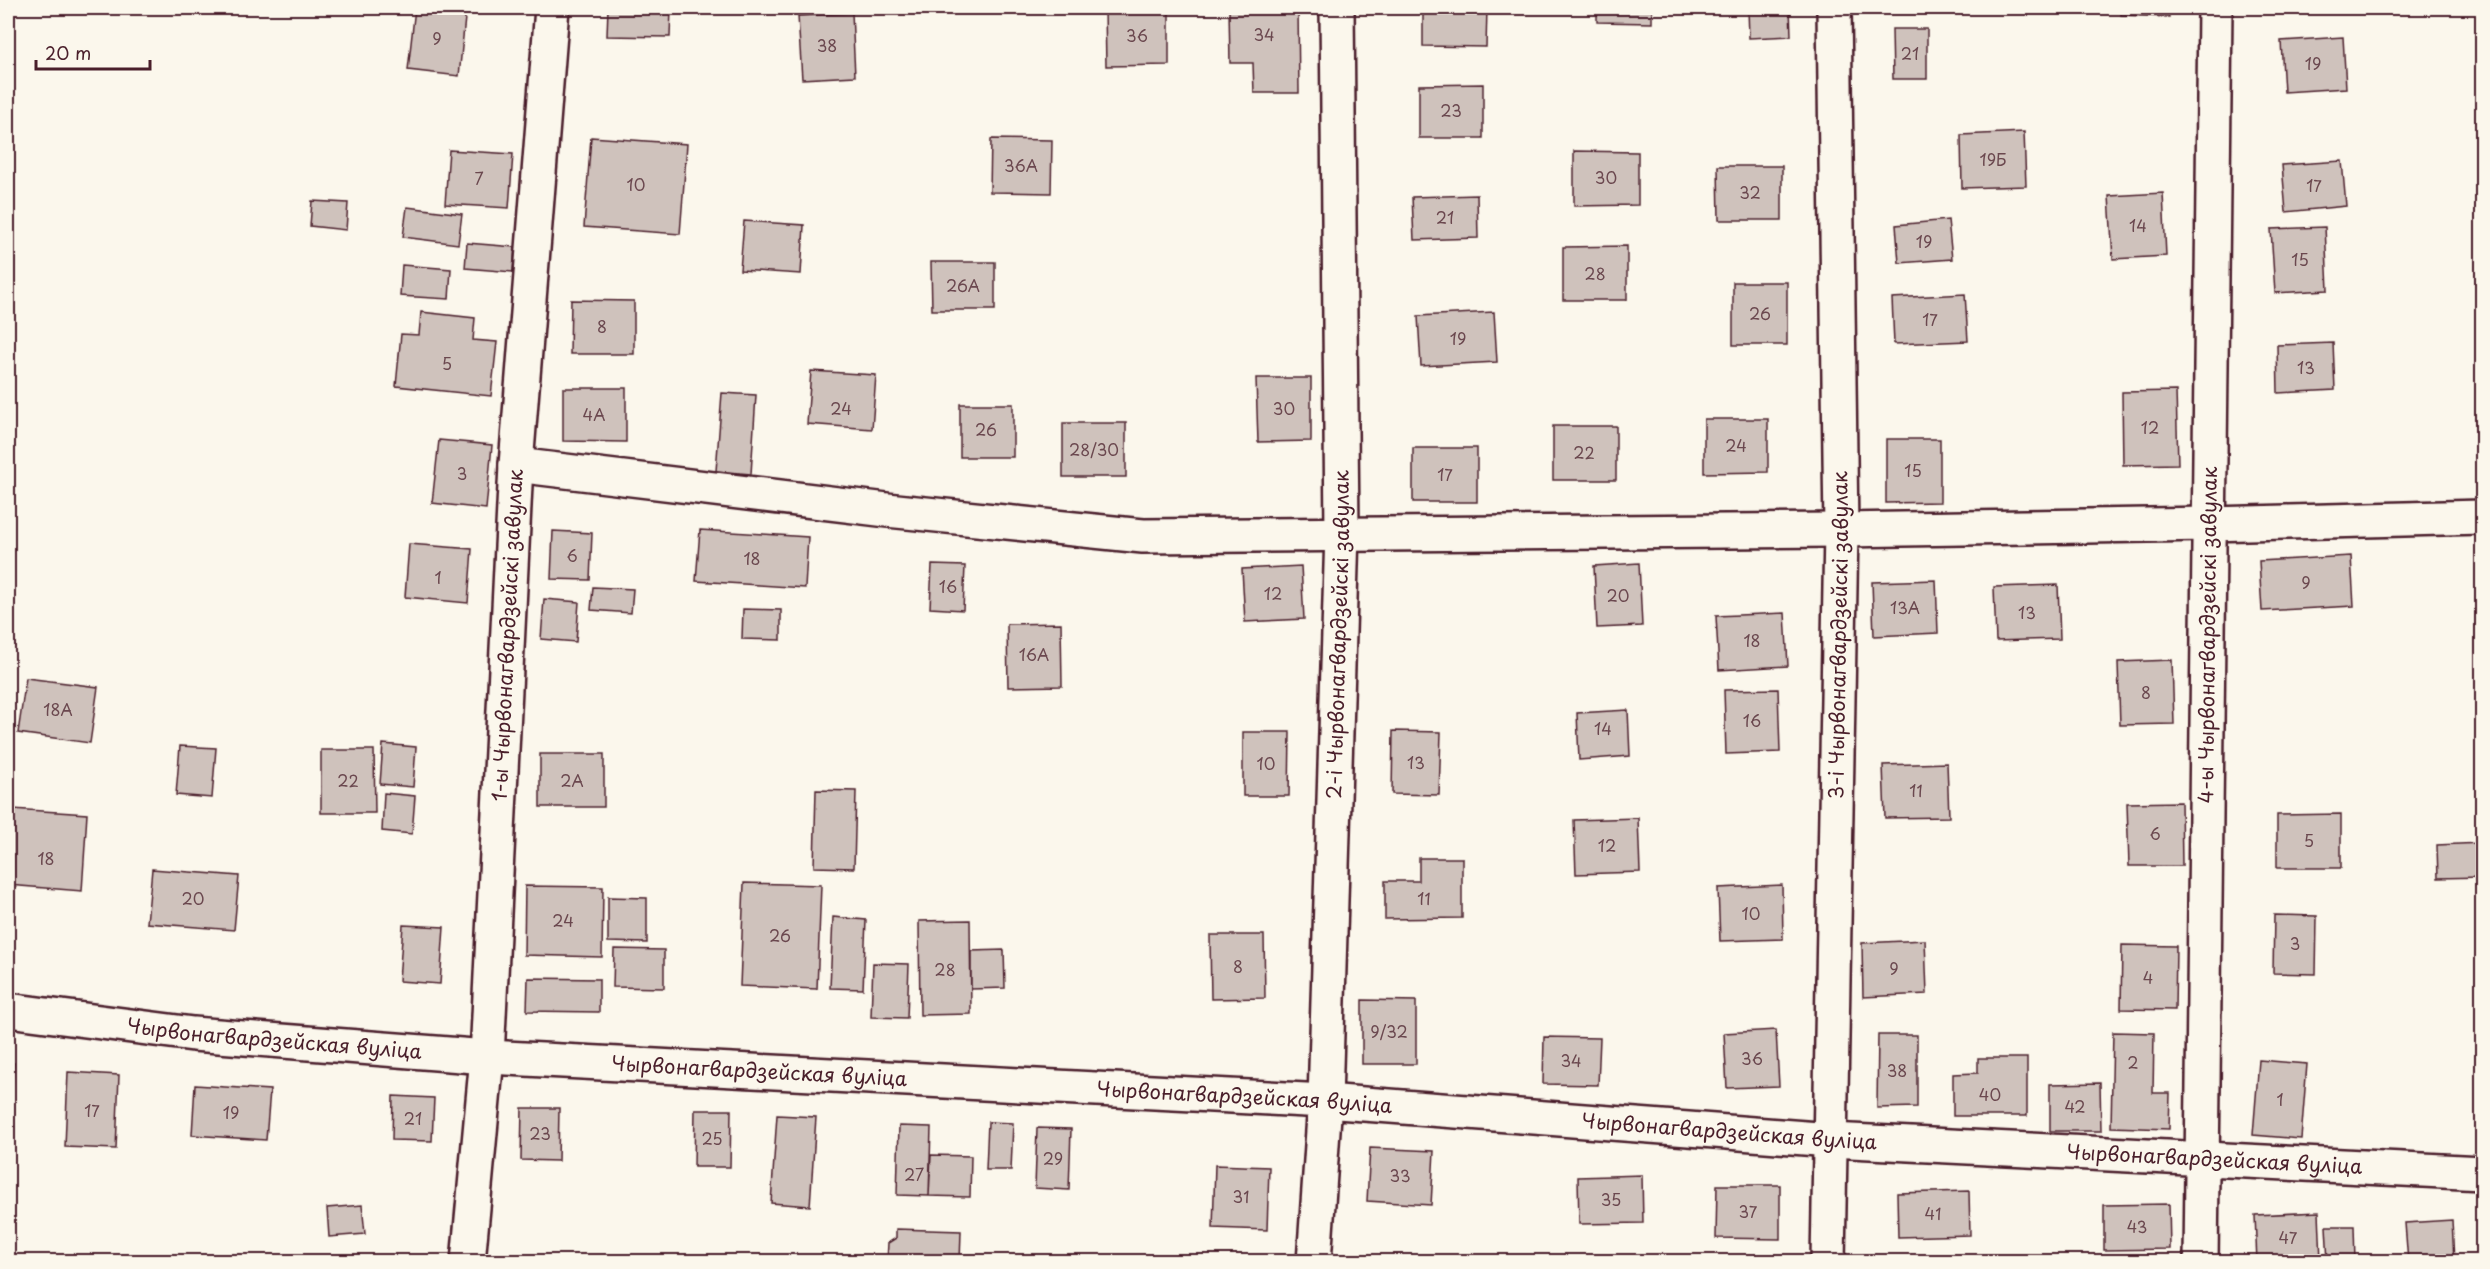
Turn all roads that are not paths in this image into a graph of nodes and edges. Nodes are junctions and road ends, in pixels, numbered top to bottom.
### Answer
1 (552, 8) edge
2 (1337, 8) edge
3 (1834, 8) edge
4 (2216, 8) edge
5 (516, 465) junction
6 (2482, 517) edge
7 (2210, 524) junction
8 (1841, 530) junction
9 (1342, 532) junction
10 (8, 1010) edge
11 (487, 1057) junction
12 (1325, 1101) junction
13 (1831, 1140) junction
14 (2202, 1160) junction
15 (2482, 1173) edge
16 (468, 1262) edge
17 (1314, 1262) edge
18 (1828, 1262) edge
19 (2201, 1262) edge

1 - 5 street, 1-ы Чырвонагвардзейскі завулак
2 - 9 street, 2-і Чырвонагвардзейскі завулак
3 - 8 street, 3-і Чырвонагвардзейскі завулак
4 - 7 street, 4-ы Чырвонагвардзейскі завулак
5 - 9 street
5 - 11 street, 1-ы Чырвонагвардзейскі завулак
6 - 7 street
7 - 8 street
7 - 14 street, 4-ы Чырвонагвардзейскі завулак
8 - 9 street
8 - 13 street, 3-і Чырвонагвардзейскі завулак
9 - 12 street, 2-і Чырвонагвардзейскі завулак
10 - 11 street, Чырвонагвардзейская вуліца
11 - 12 street, Чырвонагвардзейская вуліца
11 - 16 street, 1-ы Чырвонагвардзейскі завулак
12 - 13 street, Чырвонагвардзейская вуліца
12 - 17 street, 2-і Чырвонагвардзейскі завулак
13 - 14 street, Чырвонагвардзейская вуліца
13 - 18 street, 3-і Чырвонагвардзейскі завулак
14 - 15 street, Чырвонагвардзейская вуліца
14 - 19 street, 4-ы Чырвонагвардзейскі завулак

